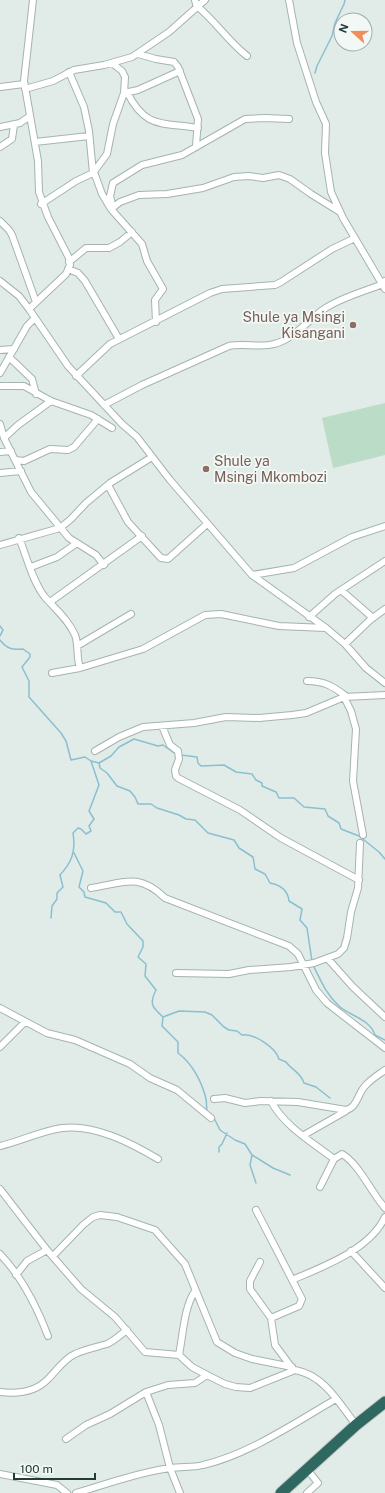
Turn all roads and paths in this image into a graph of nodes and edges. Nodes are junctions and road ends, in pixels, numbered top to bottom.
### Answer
1 (33, 0) edge
2 (195, 0) edge
3 (205, 0) edge
4 (289, 0) edge
5 (197, 7) junction
6 (138, 54) junction
7 (247, 56) dead end
8 (112, 63) junction
9 (180, 71) junction
10 (69, 72) junction
11 (24, 86) junction
12 (0, 87) edge
13 (125, 93) junction
14 (30, 116) junction
15 (289, 119) dead end
16 (14, 125) junction
17 (0, 127) edge
18 (198, 128) junction
19 (89, 136) junction
20 (35, 142) junction
21 (196, 146) junction
22 (0, 147) edge
23 (93, 172) junction
24 (42, 204) junction
25 (112, 208) junction
26 (340, 212) junction
27 (0, 221) edge
28 (132, 232) junction
29 (355, 238) junction
30 (69, 262) junction
31 (68, 270) junction
32 (1, 282) edge
33 (384, 285) edge
34 (36, 302) junction
35 (29, 309) junction
36 (35, 318) junction
37 (156, 322) junction
38 (119, 339) junction
39 (14, 349) junction
40 (0, 350) edge
41 (10, 357) junction
42 (0, 373) edge
43 (76, 376) junction
44 (0, 386) edge
45 (36, 394) junction
46 (51, 401) junction
47 (104, 406) junction
48 (98, 419) junction
49 (0, 424) edge
50 (112, 428) dead end
51 (4, 438) junction
52 (11, 451) junction
53 (0, 452) edge
54 (152, 457) junction
55 (16, 460) junction
56 (21, 471) junction
57 (0, 472) edge
58 (108, 486) junction
59 (207, 524) junction
60 (385, 526) edge
61 (60, 528) junction
62 (142, 536) junction
63 (20, 538) junction
64 (77, 543) junction
65 (0, 545) edge
66 (385, 561) edge
67 (104, 565) junction
68 (31, 567) junction
69 (252, 575) junction
70 (341, 590) junction
71 (50, 602) junction
72 (385, 609) edge
73 (131, 614) dead end
74 (309, 617) junction
75 (373, 618) junction
76 (326, 628) junction
77 (345, 644) junction
78 (77, 646) junction
79 (80, 668) junction
80 (52, 673) dead end
81 (307, 680) dead end
82 (385, 683) edge
83 (385, 695) edge
84 (345, 697) junction
85 (162, 726) junction
86 (95, 751) dead end
87 (363, 835) dead end
88 (360, 843) dead end
89 (359, 880) junction
90 (91, 888) dead end
91 (328, 959) junction
92 (304, 965) junction
93 (176, 973) dead end
94 (0, 1008) edge
95 (385, 1018) edge
96 (25, 1022) junction
97 (0, 1047) edge
98 (385, 1048) edge
99 (385, 1070) edge
100 (214, 1100) dead end
101 (271, 1101) junction
102 (346, 1110) junction
103 (211, 1118) dead end
104 (304, 1135) junction
105 (0, 1146) edge
106 (334, 1159) junction
107 (158, 1160) dead end
108 (320, 1187) dead end
109 (0, 1188) edge
110 (385, 1208) edge
111 (256, 1210) dead end
112 (385, 1218) edge
113 (47, 1250) junction
114 (351, 1251) junction
115 (0, 1254) edge
116 (53, 1256) junction
117 (260, 1262) dead end
118 (16, 1275) junction
119 (292, 1280) junction
120 (385, 1288) edge
121 (195, 1291) junction
122 (272, 1318) junction
123 (127, 1330) junction
124 (48, 1336) dead end
125 (178, 1354) junction
126 (293, 1369) junction
127 (207, 1375) junction
128 (0, 1392) edge
129 (146, 1392) junction
130 (336, 1399) junction
131 (385, 1402) edge
132 (356, 1425) junction
133 (66, 1439) dead end
134 (170, 1468) junction
135 (308, 1469) junction
136 (0, 1474) edge
137 (67, 1493) edge
138 (76, 1493) edge
139 (180, 1493) edge
140 (281, 1493) edge
141 (308, 1493) edge

1 - 11 street
2 - 5 street
3 - 5 street
4 - 26 street
5 - 6 street
5 - 7 street
6 - 8 street
6 - 9 street
8 - 10 street
8 - 13 street
9 - 13 street
9 - 18 street
10 - 11 street
10 - 19 street
11 - 12 street
11 - 14 street
13 - 18 street
13 - 23 street
14 - 16 street
14 - 20 street
15 - 21 street
16 - 17 street
16 - 22 street
18 - 21 street
19 - 20 street
19 - 23 street
20 - 24 street
21 - 25 street
23 - 24 street
23 - 25 street
24 - 30 street
25 - 26 street
25 - 28 street
26 - 29 street
27 - 34 street
28 - 30 street
28 - 37 street
29 - 33 street
29 - 37 street
30 - 31 street
31 - 34 street
31 - 38 street
32 - 35 street
33 - 47 street
34 - 35 street
35 - 36 street
36 - 39 street
36 - 43 street
37 - 38 street
38 - 43 street
39 - 40 street
39 - 41 street
41 - 42 street
41 - 45 street
43 - 47 street
44 - 45 street
45 - 46 street
46 - 48 street
46 - 51 street
47 - 54 street
48 - 50 street
48 - 55 street
49 - 51 street
51 - 52 street
52 - 53 street
52 - 55 street
54 - 58 street
54 - 59 street
55 - 56 street
56 - 57 street
56 - 61 street
58 - 61 street
58 - 62 street
59 - 62 street
59 - 69 street
60 - 69 street
61 - 63 street
61 - 64 street
62 - 67 street
63 - 65 street
63 - 68 street
64 - 67 street
64 - 68 street
66 - 70 street
67 - 71 street
68 - 71 street
69 - 74 street
70 - 74 street
70 - 75 street
71 - 78 street
72 - 75 street
73 - 78 street
74 - 76 street
75 - 77 street
76 - 77 street
76 - 79 street
77 - 82 street
78 - 79 street
79 - 80 street
81 - 84 street
83 - 84 street
84 - 85 street
84 - 87 street
85 - 86 street
85 - 89 street
88 - 89 street
89 - 91 street
90 - 92 street
91 - 92 street
91 - 95 street
92 - 93 street
92 - 98 street
94 - 96 street
96 - 97 street
96 - 103 street
99 - 102 street
100 - 101 street
101 - 102 street
101 - 104 street
102 - 104 street
104 - 106 street
105 - 107 street
106 - 108 street
106 - 110 street
109 - 113 street
111 - 119 street
112 - 114 street
113 - 116 street
113 - 118 street
114 - 119 street
114 - 120 street
115 - 118 street
116 - 121 street
116 - 123 street
117 - 122 street
118 - 124 street
119 - 122 street
121 - 125 street
121 - 126 street
122 - 126 street
123 - 125 street
123 - 128 street
125 - 127 street
126 - 127 street
126 - 130 street
127 - 129 street
129 - 133 street
129 - 134 street
130 - 132 street
130 - 134 street
131 - 132 highway
132 - 135 highway
134 - 138 street
134 - 139 street
135 - 140 highway
135 - 141 street
136 - 137 street

